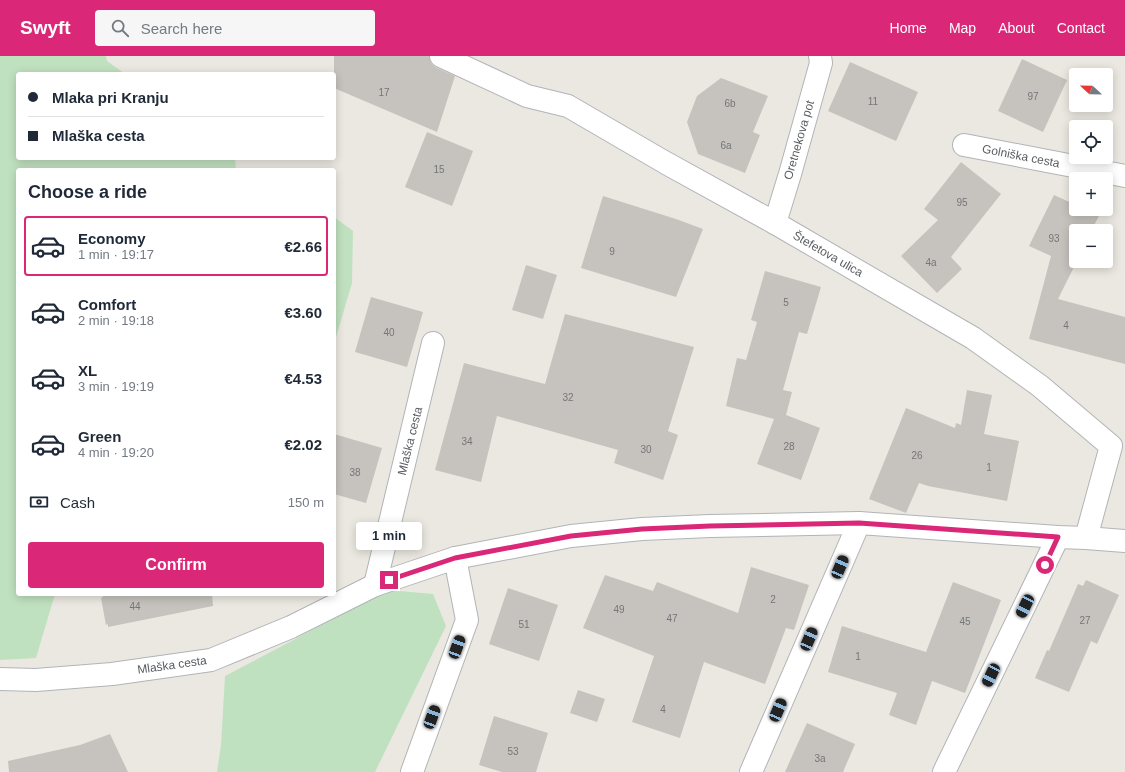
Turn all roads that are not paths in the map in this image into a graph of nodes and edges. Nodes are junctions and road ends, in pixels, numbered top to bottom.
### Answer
1 (441, 56) edge
2 (820, 56) edge
3 (964, 145) dead end
4 (1125, 176) edge
5 (775, 223) junction
6 (433, 344) dead end
7 (859, 523) junction
8 (1058, 537) junction
9 (1086, 538) junction
10 (1125, 541) edge
11 (455, 558) junction
12 (375, 585) junction
13 (0, 679) edge
14 (412, 772) edge
15 (751, 772) edge
16 (944, 772) edge

1 - 5 street, Štefetova ulica
2 - 5 street, Oretnekova pot
3 - 4 street, Golniška cesta
5 - 9 street, Štefetova ulica
6 - 12 street, Mlaška cesta
7 - 8 street, Mlaška cesta
7 - 11 street, Mlaška cesta
7 - 15 street
8 - 9 street, Mlaška cesta
8 - 16 street
9 - 10 street, Mlaška cesta
11 - 12 street, Mlaška cesta
11 - 14 street
12 - 13 street, Mlaška cesta

